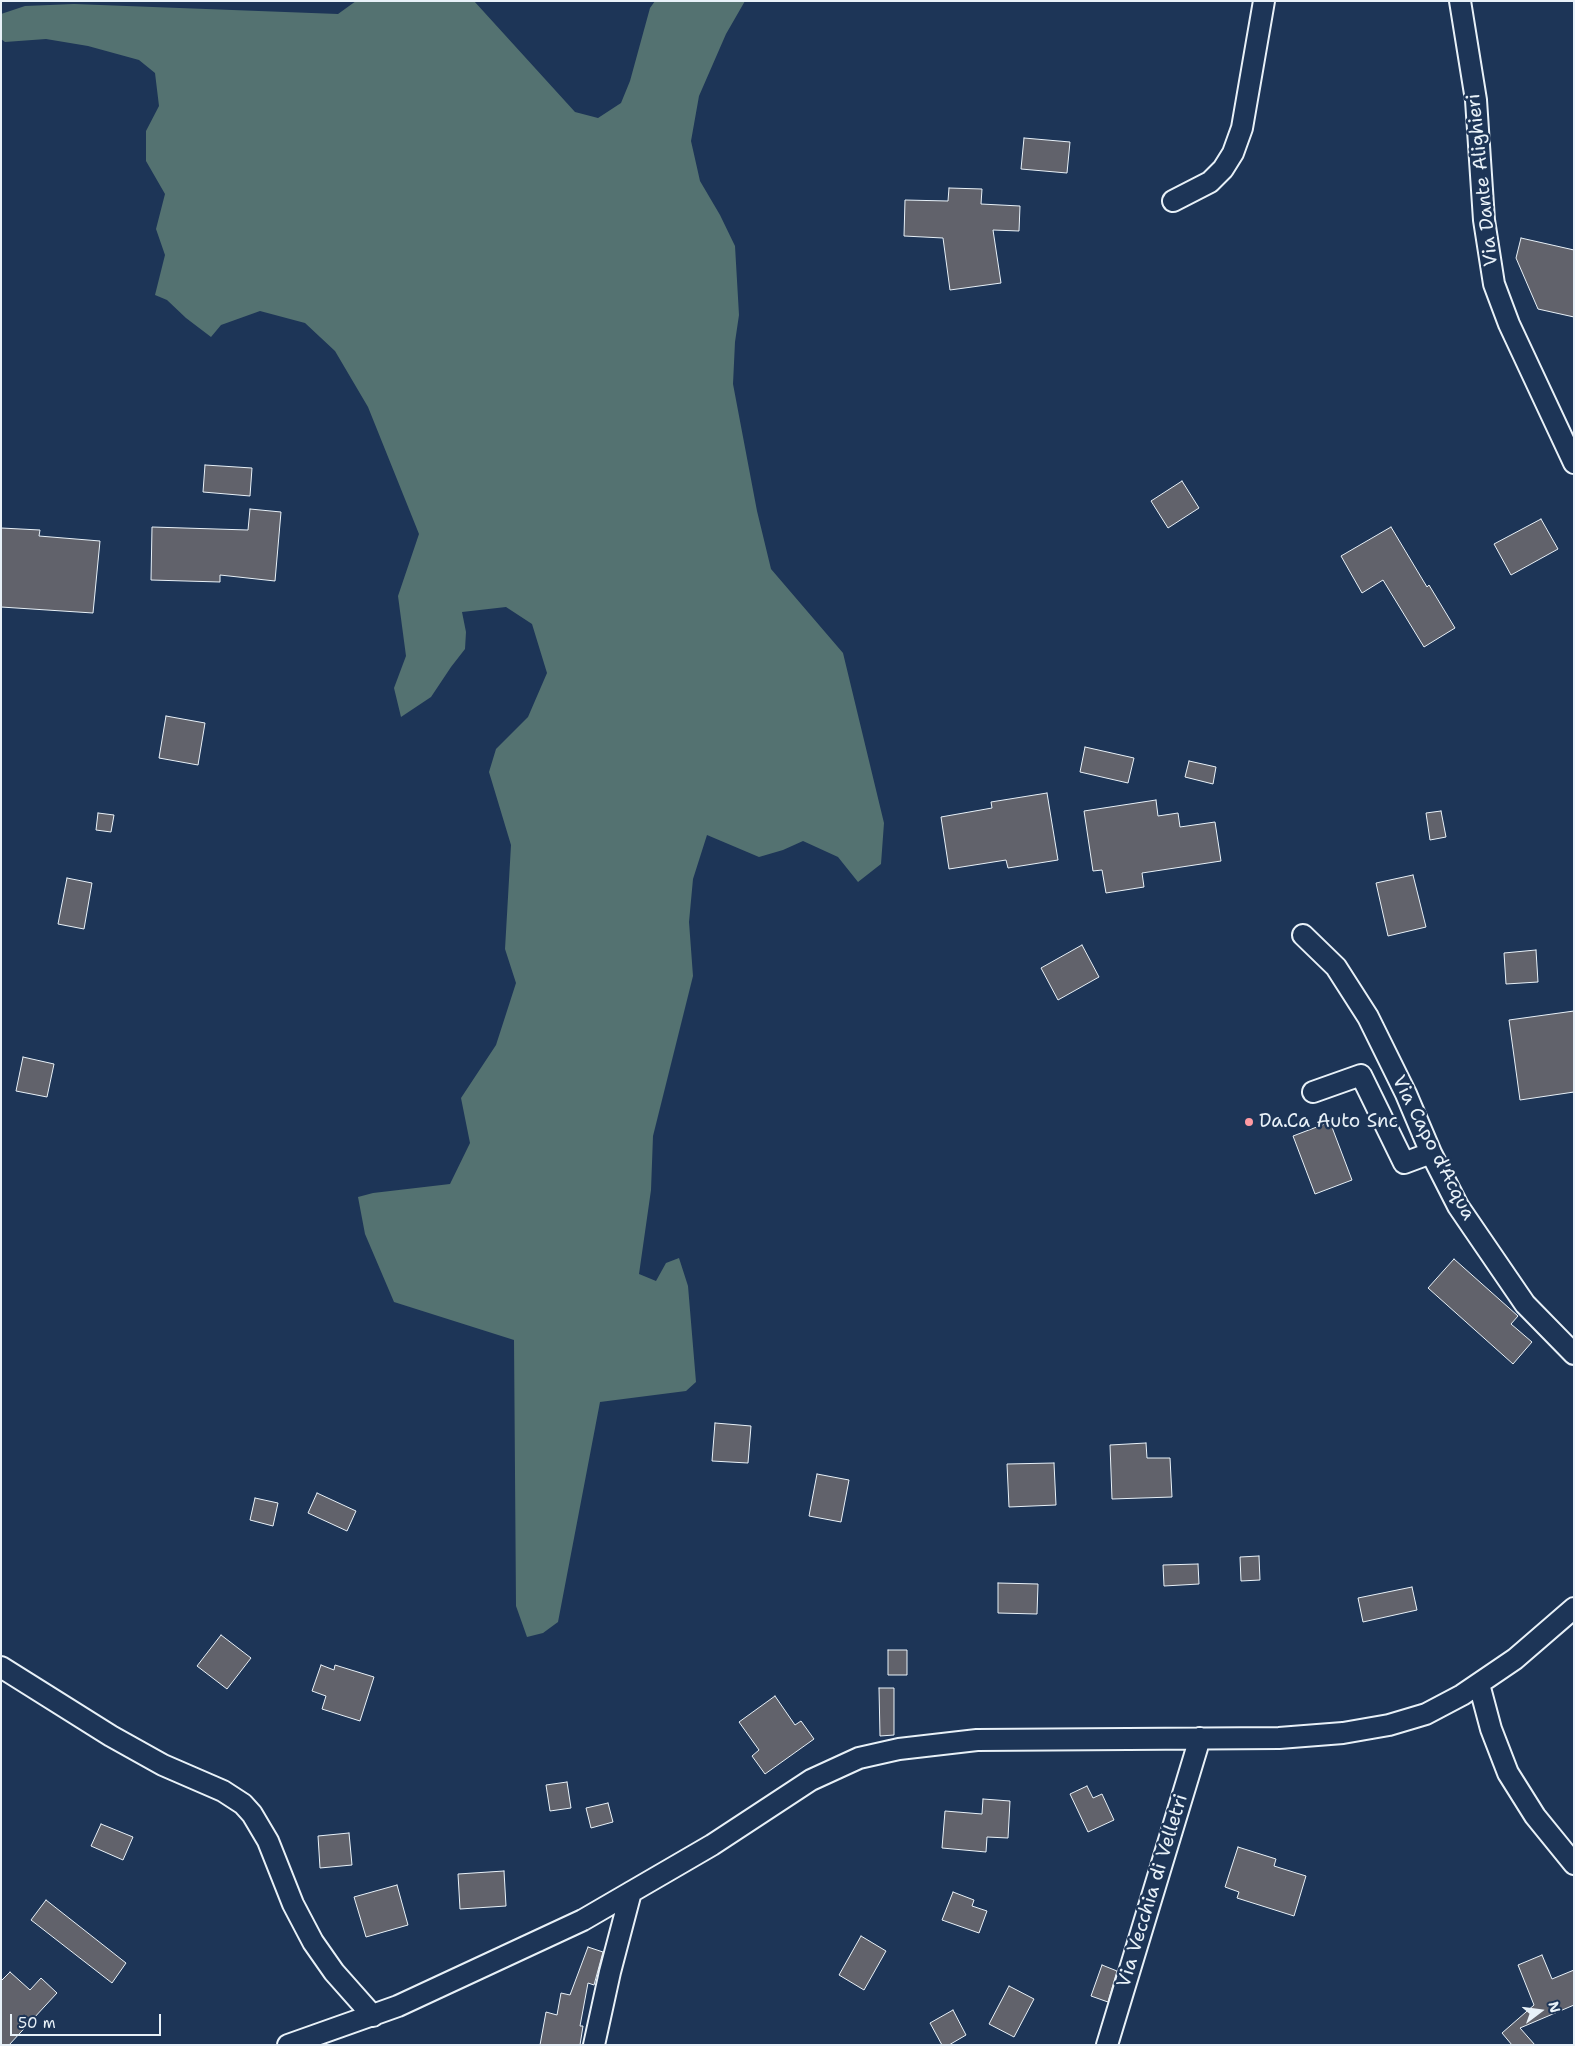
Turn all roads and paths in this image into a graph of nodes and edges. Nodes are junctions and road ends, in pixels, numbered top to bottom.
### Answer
1 (1264, 1) edge
2 (1460, 1) edge
3 (1173, 200) dead end
4 (1574, 463) edge
5 (1303, 935) dead end
6 (1313, 1092) dead end
7 (1431, 1153) junction
8 (1574, 1354) edge
9 (1574, 1608) edge
10 (1, 1667) edge
11 (1479, 1684) junction
12 (1200, 1738) junction
13 (1574, 1864) edge
14 (631, 1892) junction
15 (373, 2016) junction
16 (288, 2045) edge
17 (594, 2045) edge
18 (1107, 2045) edge

1 - 3 street
2 - 4 street, Via Dante Alighieri
5 - 7 street, Via Capo d'Acqua
6 - 7 street
7 - 8 street, Via Capo d'Acqua
9 - 11 street
10 - 15 street
11 - 12 street
11 - 13 street
12 - 14 street
12 - 18 street, Via Vecchia di Velletri
14 - 15 street
14 - 17 street
15 - 16 street

